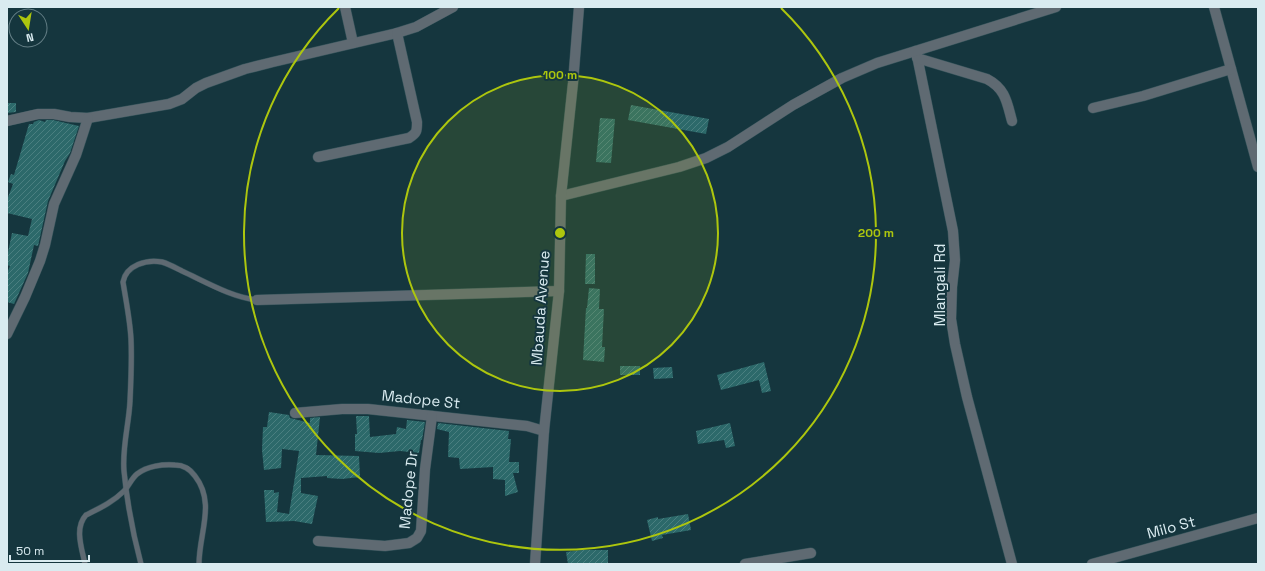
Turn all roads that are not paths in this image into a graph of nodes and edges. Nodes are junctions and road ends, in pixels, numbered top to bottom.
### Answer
1 (345, 7) edge
2 (453, 7) edge
3 (579, 7) edge
4 (1055, 7) edge
5 (1214, 7) edge
6 (397, 33) junction
7 (353, 43) junction
8 (917, 55) junction
9 (1231, 69) junction
10 (1093, 108) dead end
11 (88, 118) junction
12 (7, 121) edge
13 (1012, 121) dead end
14 (318, 157) dead end
15 (1258, 167) edge
16 (561, 196) junction
17 (558, 291) junction
18 (257, 300) joint
19 (7, 334) edge
20 (295, 414) dead end
21 (432, 416) junction
22 (544, 431) junction
23 (126, 489) junction
24 (1258, 518) edge
25 (318, 541) dead end
26 (811, 552) dead end
27 (85, 564) edge
28 (141, 564) edge
29 (199, 564) edge
30 (535, 564) edge
31 (745, 564) edge
32 (1012, 564) edge
33 (1092, 564) edge

1 - 7 street
2 - 6 street
3 - 16 street, Mbauda Avenue
4 - 8 street
5 - 9 street
6 - 7 street
6 - 14 street
7 - 11 street
8 - 13 street
8 - 16 street
8 - 32 street, Mlangali Rd
9 - 10 street
9 - 15 street
11 - 12 street
11 - 19 street
16 - 17 street, Mbauda Avenue
17 - 18 street
17 - 22 street, Mbauda Avenue
18 - 23 lane
20 - 21 street, Madope St
21 - 22 street, Madope St
21 - 25 street, Madope Dr
22 - 30 street, Mbauda Avenue
23 - 27 lane
23 - 28 lane
23 - 29 lane
24 - 33 street, Milo St
26 - 31 street

